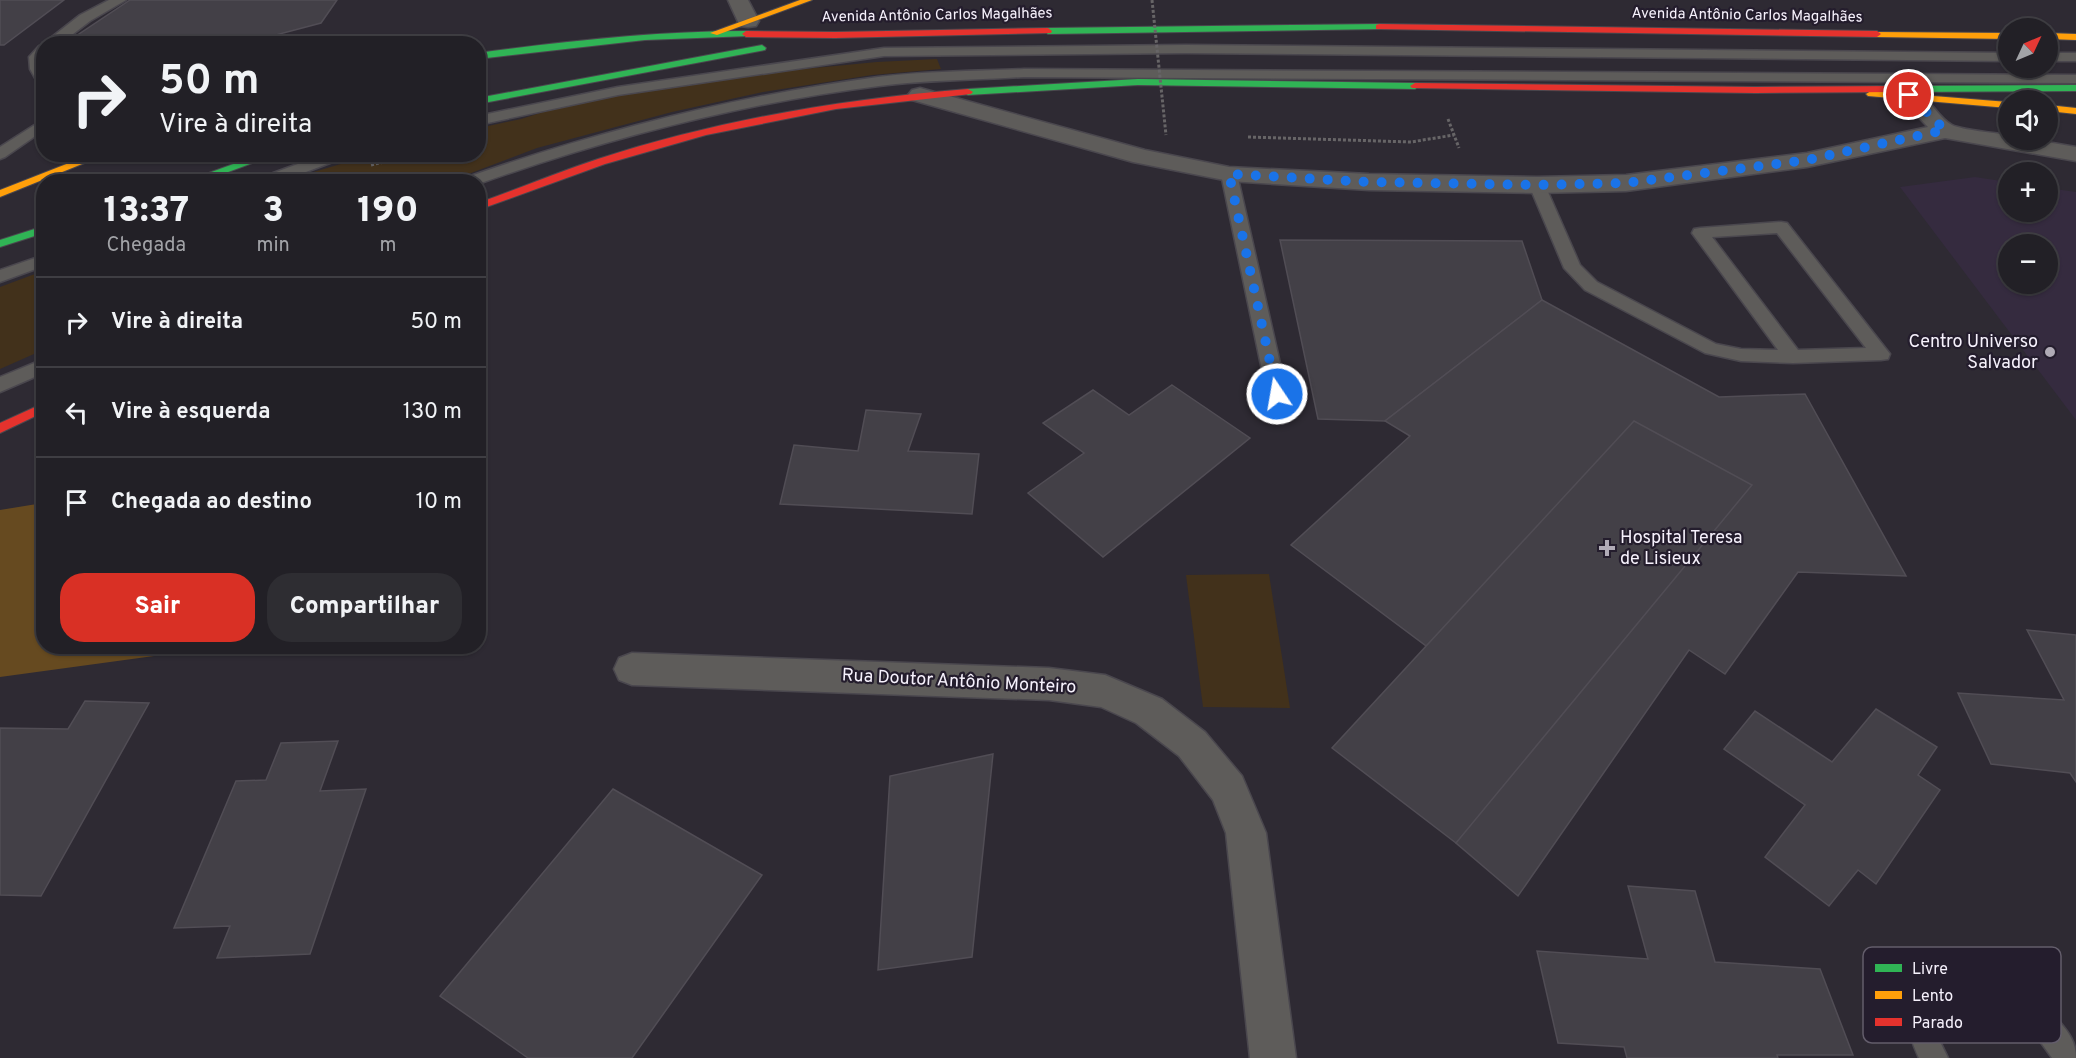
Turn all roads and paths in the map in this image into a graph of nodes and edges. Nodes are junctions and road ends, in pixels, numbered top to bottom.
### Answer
1 (118, 0) edge
2 (738, 0) edge
3 (808, 0) edge
4 (1152, 0) edge
5 (748, 21) junction
6 (714, 33) junction
7 (835, 35) junction
8 (61, 36) edge
9 (1998, 36) edge
10 (486, 55) edge
11 (1998, 57) edge
12 (2058, 57) edge
13 (2076, 57) edge
14 (2076, 79) edge
15 (2076, 88) edge
16 (1755, 90) junction
17 (920, 95) junction
18 (1909, 95) junction
19 (486, 100) edge
20 (1998, 104) edge
21 (2058, 109) edge
22 (2076, 111) edge
23 (486, 119) edge
24 (36, 129) edge
25 (1945, 130) junction
26 (1166, 135) dead end
27 (1454, 135) dead end
28 (1248, 137) dead end
29 (0, 154) edge
30 (2076, 154) edge
31 (79, 162) edge
32 (248, 162) edge
33 (319, 162) edge
34 (48, 174) edge
35 (213, 174) edge
36 (285, 174) edge
37 (1229, 174) junction
38 (486, 176) edge
39 (36, 179) edge
40 (1537, 185) junction
41 (0, 194) edge
42 (486, 204) edge
43 (36, 232) edge
44 (0, 244) edge
45 (36, 263) edge
46 (0, 276) edge
47 (1793, 357) junction
48 (36, 369) edge
49 (0, 385) edge
50 (1277, 394) dead end
51 (36, 411) edge
52 (0, 428) edge
53 (632, 669) dead end
54 (1927, 1043) edge
55 (2059, 1043) edge
56 (1273, 1058) edge
57 (1934, 1058) edge
58 (2068, 1058) edge

1 - 8 lane
2 - 5 street
3 - 5 main road
4 - 26 path, bridge
5 - 6 main road
6 - 7 main road, Avenida Antônio Carlos Magalhães
6 - 10 main road, Avenida Antônio Carlos Magalhães
7 - 9 main road, Avenida Antônio Carlos Magalhães
7 - 19 main road
11 - 23 lane
12 - 13 lane
14 - 38 lane
15 - 16 main road
16 - 17 main road
16 - 18 main road
17 - 37 street
17 - 42 main road
18 - 20 main road
18 - 25 street
21 - 22 main road
24 - 29 lane
25 - 30 street
25 - 40 street
27 - 28 path
31 - 34 main road
32 - 35 main road
33 - 36 lane
37 - 40 street
37 - 50 lane
39 - 41 main road
40 - 47 lane
43 - 44 main road
45 - 46 lane
47 - 47 lane
48 - 49 lane
51 - 52 main road
53 - 56 street, Rua Doutor Antônio Monteiro
54 - 57 lane
55 - 58 lane

